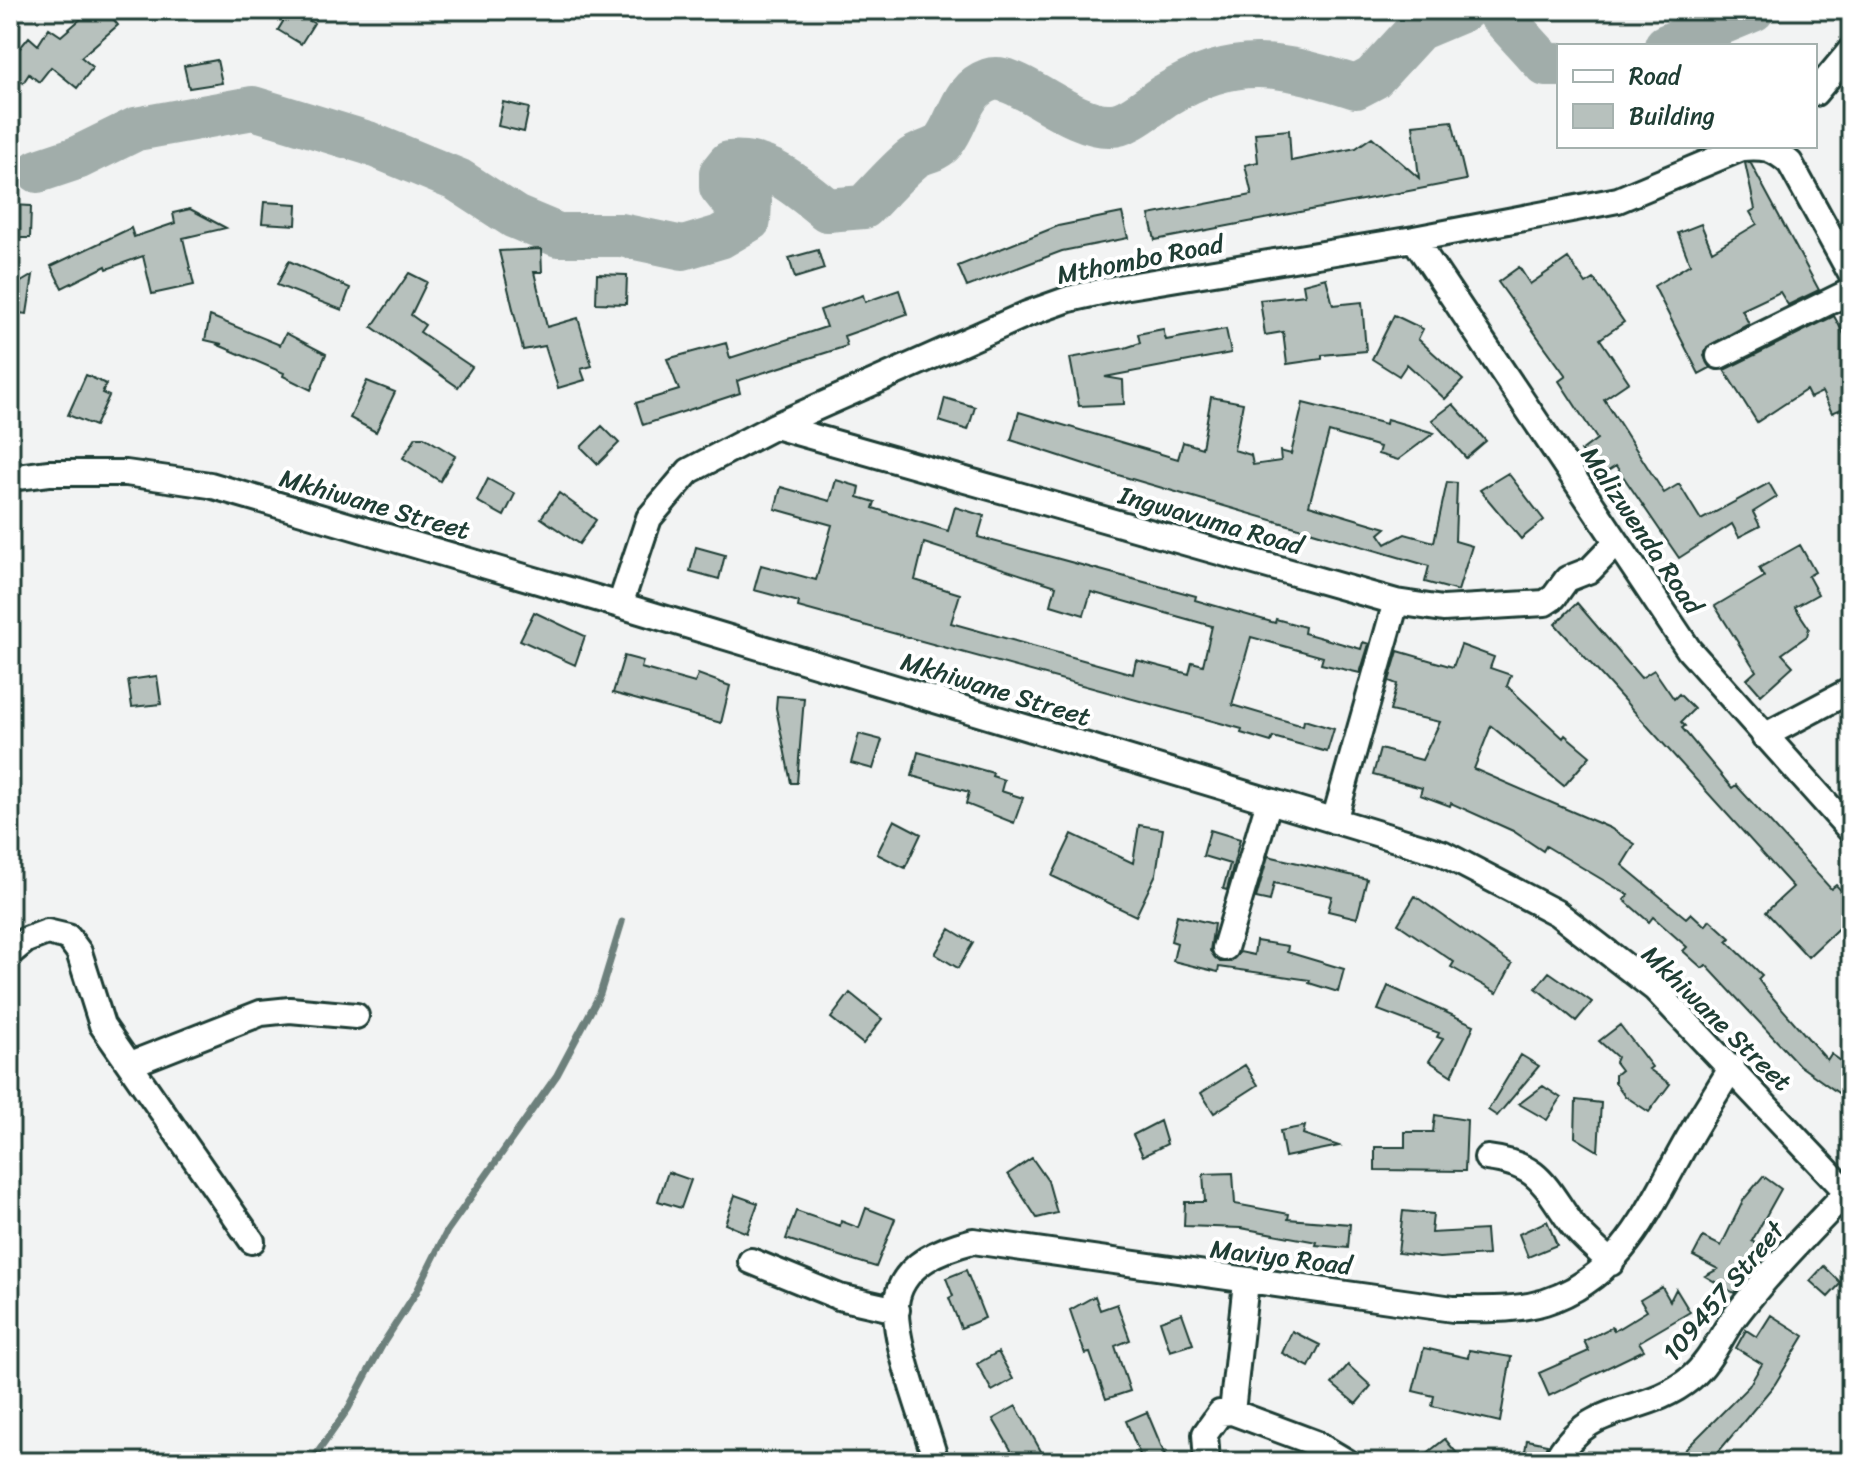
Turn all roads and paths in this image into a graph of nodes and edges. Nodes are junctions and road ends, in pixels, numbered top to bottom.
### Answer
1 (1851, 50) edge
2 (1817, 91) edge
3 (1742, 148) edge
4 (1777, 148) edge
5 (1414, 239) junction
6 (1851, 274) edge
7 (1851, 291) edge
8 (1719, 356) dead end
9 (775, 426) junction
10 (10, 478) edge
11 (1616, 543) junction
12 (1396, 602) junction
13 (620, 605) junction
14 (1851, 690) edge
15 (1764, 736) junction
16 (1269, 801) junction
17 (1334, 821) junction
18 (1851, 831) edge
19 (1225, 948) dead end
20 (10, 953) edge
21 (356, 1016) dead end
22 (131, 1064) junction
23 (1732, 1067) junction
24 (1487, 1158) dead end
25 (1849, 1194) edge
26 (252, 1241) dead end
27 (751, 1261) dead end
28 (1611, 1263) junction
29 (1246, 1282) junction
30 (897, 1310) junction
31 (1232, 1412) junction
32 (936, 1462) edge
33 (1207, 1462) edge
34 (1347, 1462) edge
35 (1555, 1462) edge

1 - 2 street
3 - 5 street, Mthombo Road
4 - 6 street
5 - 9 street, Mthombo Road
5 - 11 street, Malizwenda Road
7 - 8 street
9 - 12 street, Ingwavuma Road
9 - 13 street, Mthombo Road
10 - 13 street, Mkhiwane Street
11 - 12 street, Ingwavuma Road
11 - 15 street, Malizwenda Road
12 - 17 street
13 - 16 street, Mkhiwane Street
14 - 15 street
15 - 18 street, Malizwenda Road
16 - 17 street, Mkhiwane Street
16 - 19 street
17 - 23 street, Mkhiwane Street
20 - 22 street
21 - 22 street
22 - 26 street
23 - 25 street, Mkhiwane Street
23 - 28 street, Maviyo Road
24 - 28 street
25 - 35 street, 109457 Street
27 - 30 street
28 - 29 street, Maviyo Road
29 - 30 street, Maviyo Road
29 - 31 street
30 - 32 street
31 - 33 street
31 - 34 street

